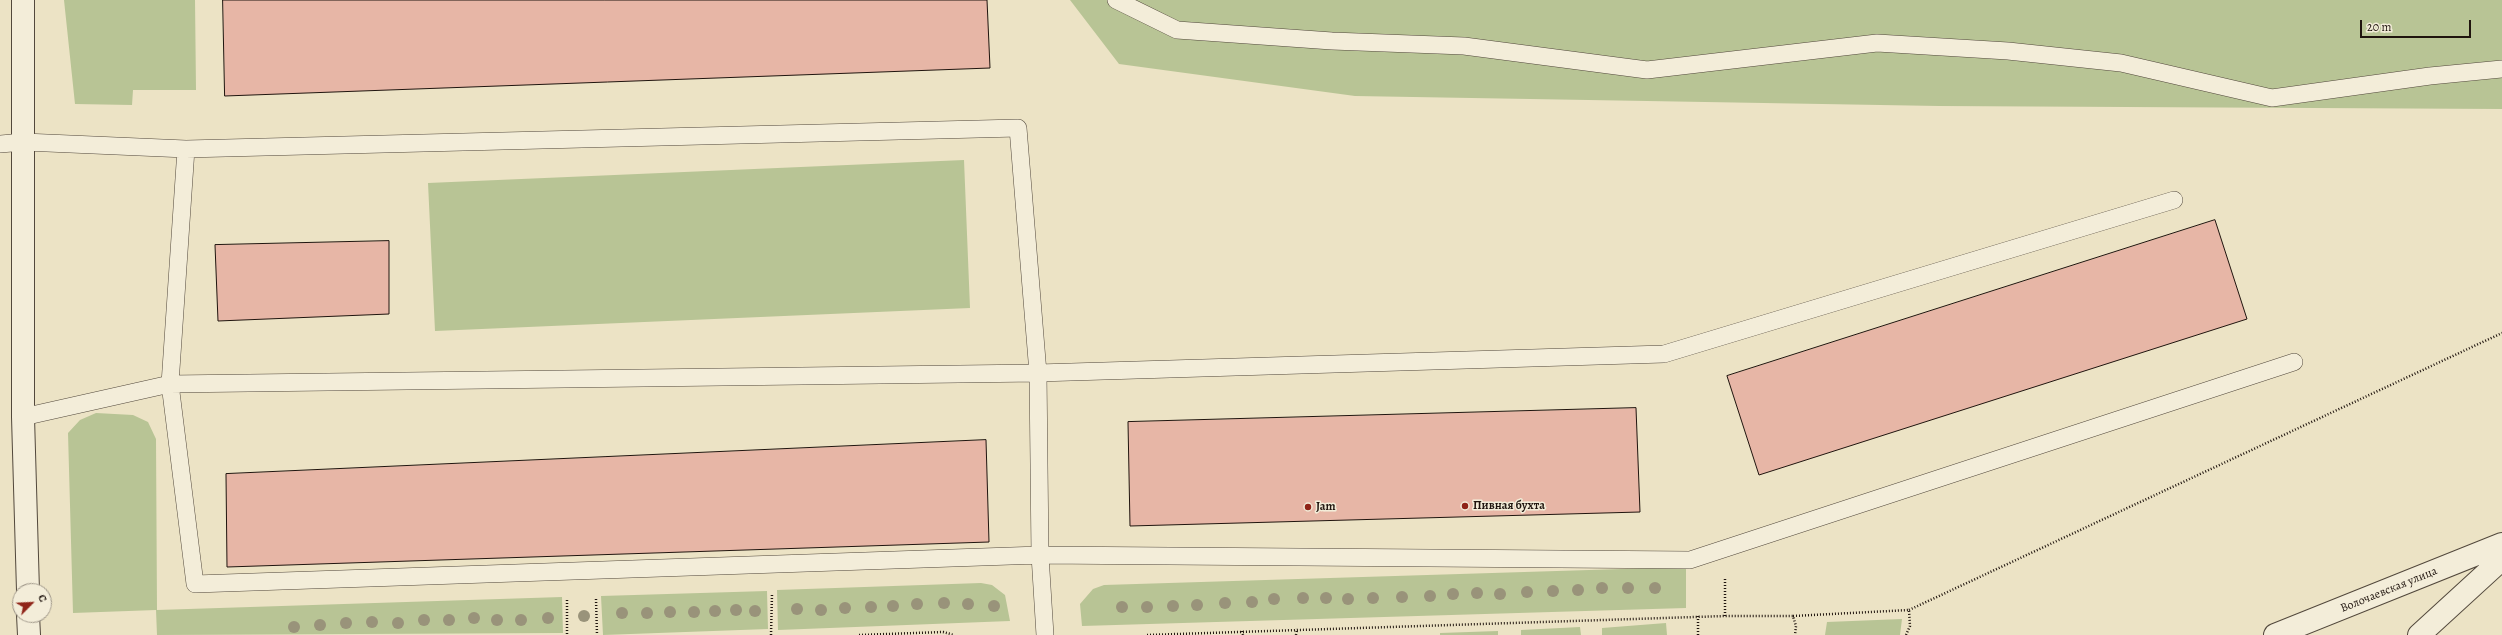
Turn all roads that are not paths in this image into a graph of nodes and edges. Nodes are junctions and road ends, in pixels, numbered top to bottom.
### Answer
1 (23, 0) edge
2 (1116, 0) edge
3 (2502, 69) edge
4 (24, 142) junction
5 (0, 144) edge
6 (186, 149) junction
7 (2174, 200) dead end
8 (2294, 362) dead end
9 (1038, 373) junction
10 (170, 384) junction
11 (23, 417) junction
12 (2502, 544) edge
13 (1040, 555) junction
14 (2502, 559) edge
15 (28, 583) edge
16 (28, 623) edge
17 (2420, 634) edge
18 (29, 635) edge
19 (1045, 635) edge
20 (2275, 635) edge

1 - 4 street
2 - 3 lane
4 - 5 lane
4 - 6 lane
4 - 11 street
6 - 9 lane
6 - 10 lane
7 - 9 lane
8 - 13 lane
9 - 10 lane
9 - 13 lane
10 - 11 lane
10 - 13 lane
11 - 15 street
12 - 20 street, Волочаевская улица
13 - 19 lane
14 - 17 street
16 - 18 street

